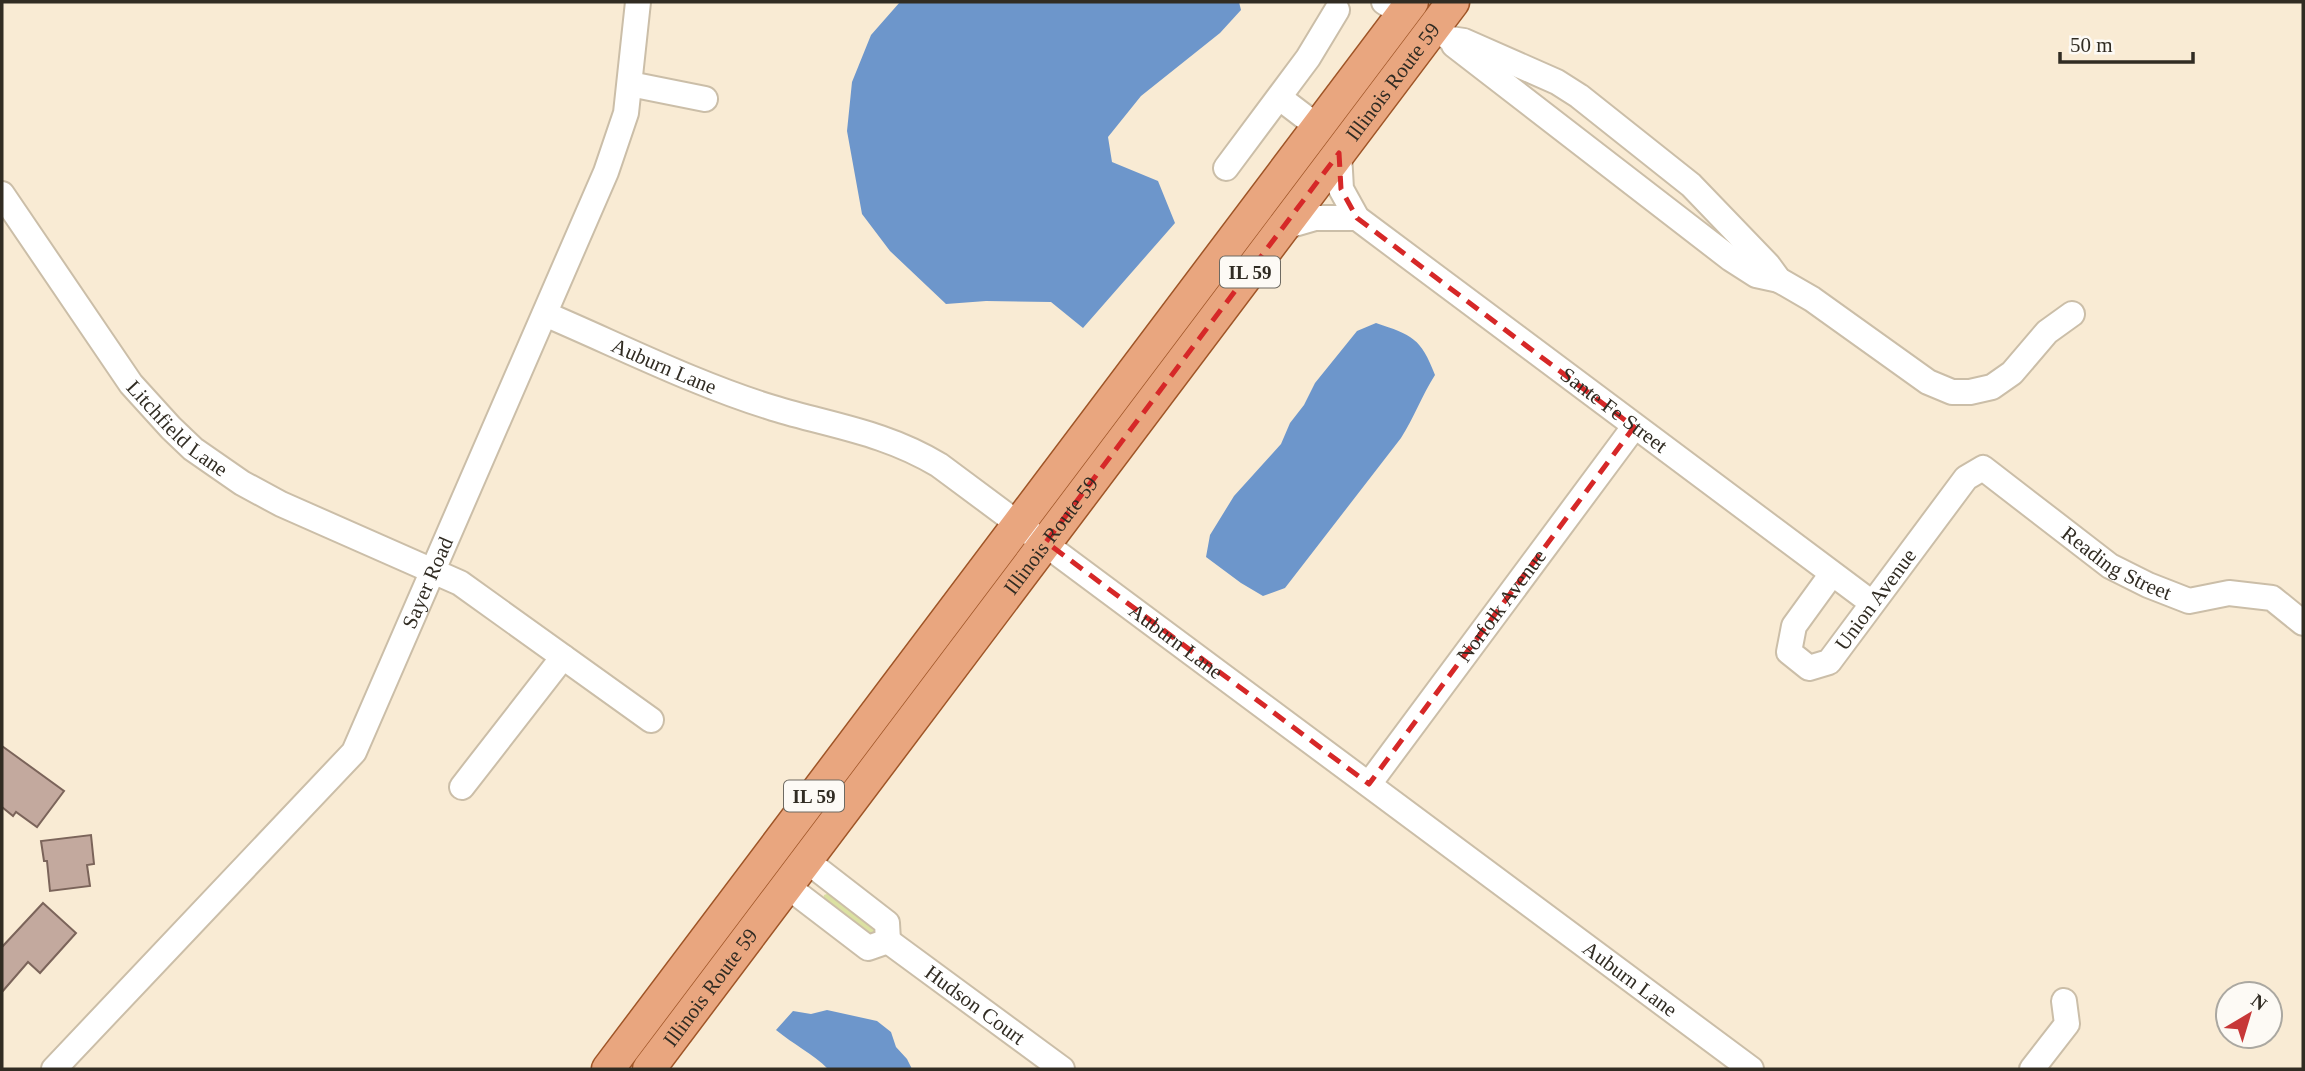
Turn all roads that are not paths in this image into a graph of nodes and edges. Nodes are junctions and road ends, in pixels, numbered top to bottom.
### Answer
1 (638, 2) edge
2 (1453, 2) edge
3 (1400, 6) edge
4 (1337, 10) dead end
5 (1442, 33) junction
6 (630, 84) junction
7 (1280, 98) junction
8 (705, 99) dead end
9 (1318, 127) junction
10 (1339, 153) junction
11 (1226, 169) dead end
12 (2, 194) edge
13 (1357, 218) junction
14 (1284, 227) junction
15 (1779, 280) junction
16 (545, 314) junction
17 (2072, 314) dead end
18 (1634, 427) junction
19 (1983, 468) joint
20 (1020, 523) junction
21 (1046, 542) junction
22 (433, 570) junction
23 (1831, 575) junction
24 (1872, 603) junction
25 (2303, 623) edge
26 (563, 657) junction
27 (651, 720) dead end
28 (1369, 784) junction
29 (463, 788) dead end
30 (807, 861) junction
31 (787, 886) junction
32 (888, 941) junction
33 (2064, 1001) dead end
34 (54, 1069) edge
35 (608, 1069) edge
36 (649, 1069) edge
37 (1062, 1069) edge
38 (1751, 1069) edge
39 (2032, 1069) edge

1 - 6 street, Sayer Road
2 - 5 main road, Illinois Route 59 / IL 59
3 - 9 main road, Illinois Route 59 / IL 59
4 - 7 street
5 - 10 main road, Illinois Route 59 / IL 59
5 - 15 street
5 - 15 street
6 - 8 street
6 - 16 street, Sayer Road
7 - 9 street
7 - 11 street
9 - 20 main road, Illinois Route 59 / IL 59
10 - 13 street, Sante Fe Street
10 - 14 main road, Illinois Route 59 / IL 59
12 - 22 street, Litchfield Lane
13 - 14 street
13 - 18 street, Sante Fe Street
14 - 21 main road, Illinois Route 59 / IL 59
15 - 17 street
16 - 20 street, Auburn Lane
16 - 22 street, Sayer Road
18 - 23 street, Sante Fe Street
18 - 28 street, Norfolk Avenue
19 - 24 street, Union Avenue
19 - 25 street, Reading Street
20 - 21 street, Auburn Lane
20 - 35 main road, Illinois Route 59 / IL 59
21 - 28 street, Auburn Lane
21 - 30 main road, Illinois Route 59 / IL 59
22 - 26 street, Litchfield Lane
22 - 34 street, Sayer Road
23 - 24 street, Sante Fe Street
23 - 24 street, Union Avenue
26 - 27 street, Litchfield Lane
26 - 29 street
28 - 38 street, Auburn Lane
30 - 31 main road, Illinois Route 59 / IL 59
30 - 32 street, Hudson Court
31 - 32 street
31 - 36 main road, Illinois Route 59 / IL 59
32 - 37 street, Hudson Court
33 - 39 street

